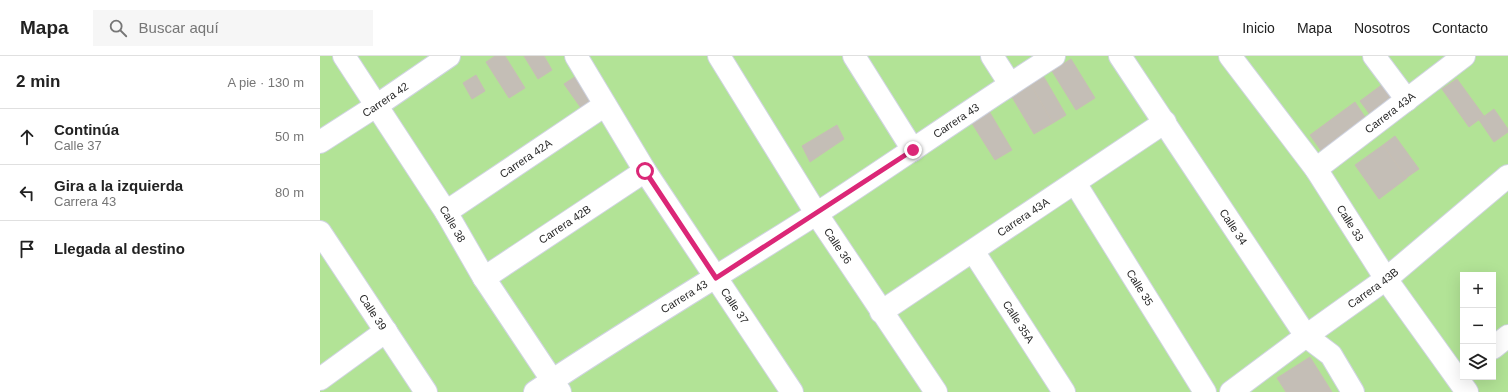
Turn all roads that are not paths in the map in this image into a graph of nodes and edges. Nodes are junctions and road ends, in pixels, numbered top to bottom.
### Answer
1 (344, 56) edge
2 (449, 56) edge
3 (576, 56) edge
4 (719, 56) edge
5 (854, 56) edge
6 (992, 56) edge
7 (1054, 56) edge
8 (1120, 56) edge
9 (1230, 56) edge
10 (1374, 56) edge
11 (1464, 56) edge
12 (1010, 84) junction
13 (1407, 100) junction
14 (605, 105) junction
15 (376, 106) junction
16 (1165, 122) junction
17 (320, 142) edge
18 (913, 150) junction
19 (1316, 169) junction
20 (645, 171) junction
21 (1508, 176) edge
22 (1075, 183) junction
23 (446, 212) junction
24 (816, 213) junction
25 (320, 232) edge
26 (973, 251) junction
27 (484, 278) junction
28 (716, 278) junction
29 (1386, 279) junction
30 (881, 312) junction
31 (386, 331) junction
32 (1306, 336) junction
33 (1508, 336) edge
34 (1496, 346) edge
35 (1460, 377) edge
36 (320, 379) edge
37 (549, 388) edge
38 (790, 391) edge
39 (426, 392) edge
40 (936, 392) edge
41 (1064, 392) edge
42 (1205, 392) edge
43 (1231, 392) edge
44 (1353, 392) edge

1 - 15 street, Calle 38
2 - 15 street, Carrera 42
3 - 14 street, Calle 37
4 - 24 street, Calle 36
5 - 18 street
6 - 12 street
7 - 12 street, Carrera 43
8 - 16 street, Calle 34
9 - 19 street, Calle 33
10 - 13 street
11 - 13 street, Carrera 43A
12 - 18 street, Carrera 43
13 - 19 street, Carrera 43A
14 - 20 street, Calle 37
14 - 23 street, Carrera 42A
15 - 17 street, Carrera 42
15 - 23 street, Calle 38
16 - 22 street, Carrera 43A
16 - 32 street, Calle 34
18 - 24 street, Carrera 43
19 - 29 street, Calle 33
20 - 27 street, Carrera 42B
20 - 28 street, Calle 37
21 - 29 street, Carrera 43B
22 - 26 street, Carrera 43A
22 - 42 street, Calle 35
23 - 27 street, Calle 38
24 - 28 street, Carrera 43
24 - 30 street, Calle 36
25 - 31 street, Calle 39
26 - 30 street, Carrera 43A
26 - 41 street, Calle 35A
27 - 37 street, Calle 38
28 - 37 street, Carrera 43
28 - 38 street, Calle 37
29 - 32 street, Carrera 43B
29 - 35 street, Calle 33
30 - 40 street, Calle 36
31 - 36 street
31 - 39 street, Calle 39
32 - 43 street, Carrera 43B
32 - 44 street, Calle 34
33 - 34 street

